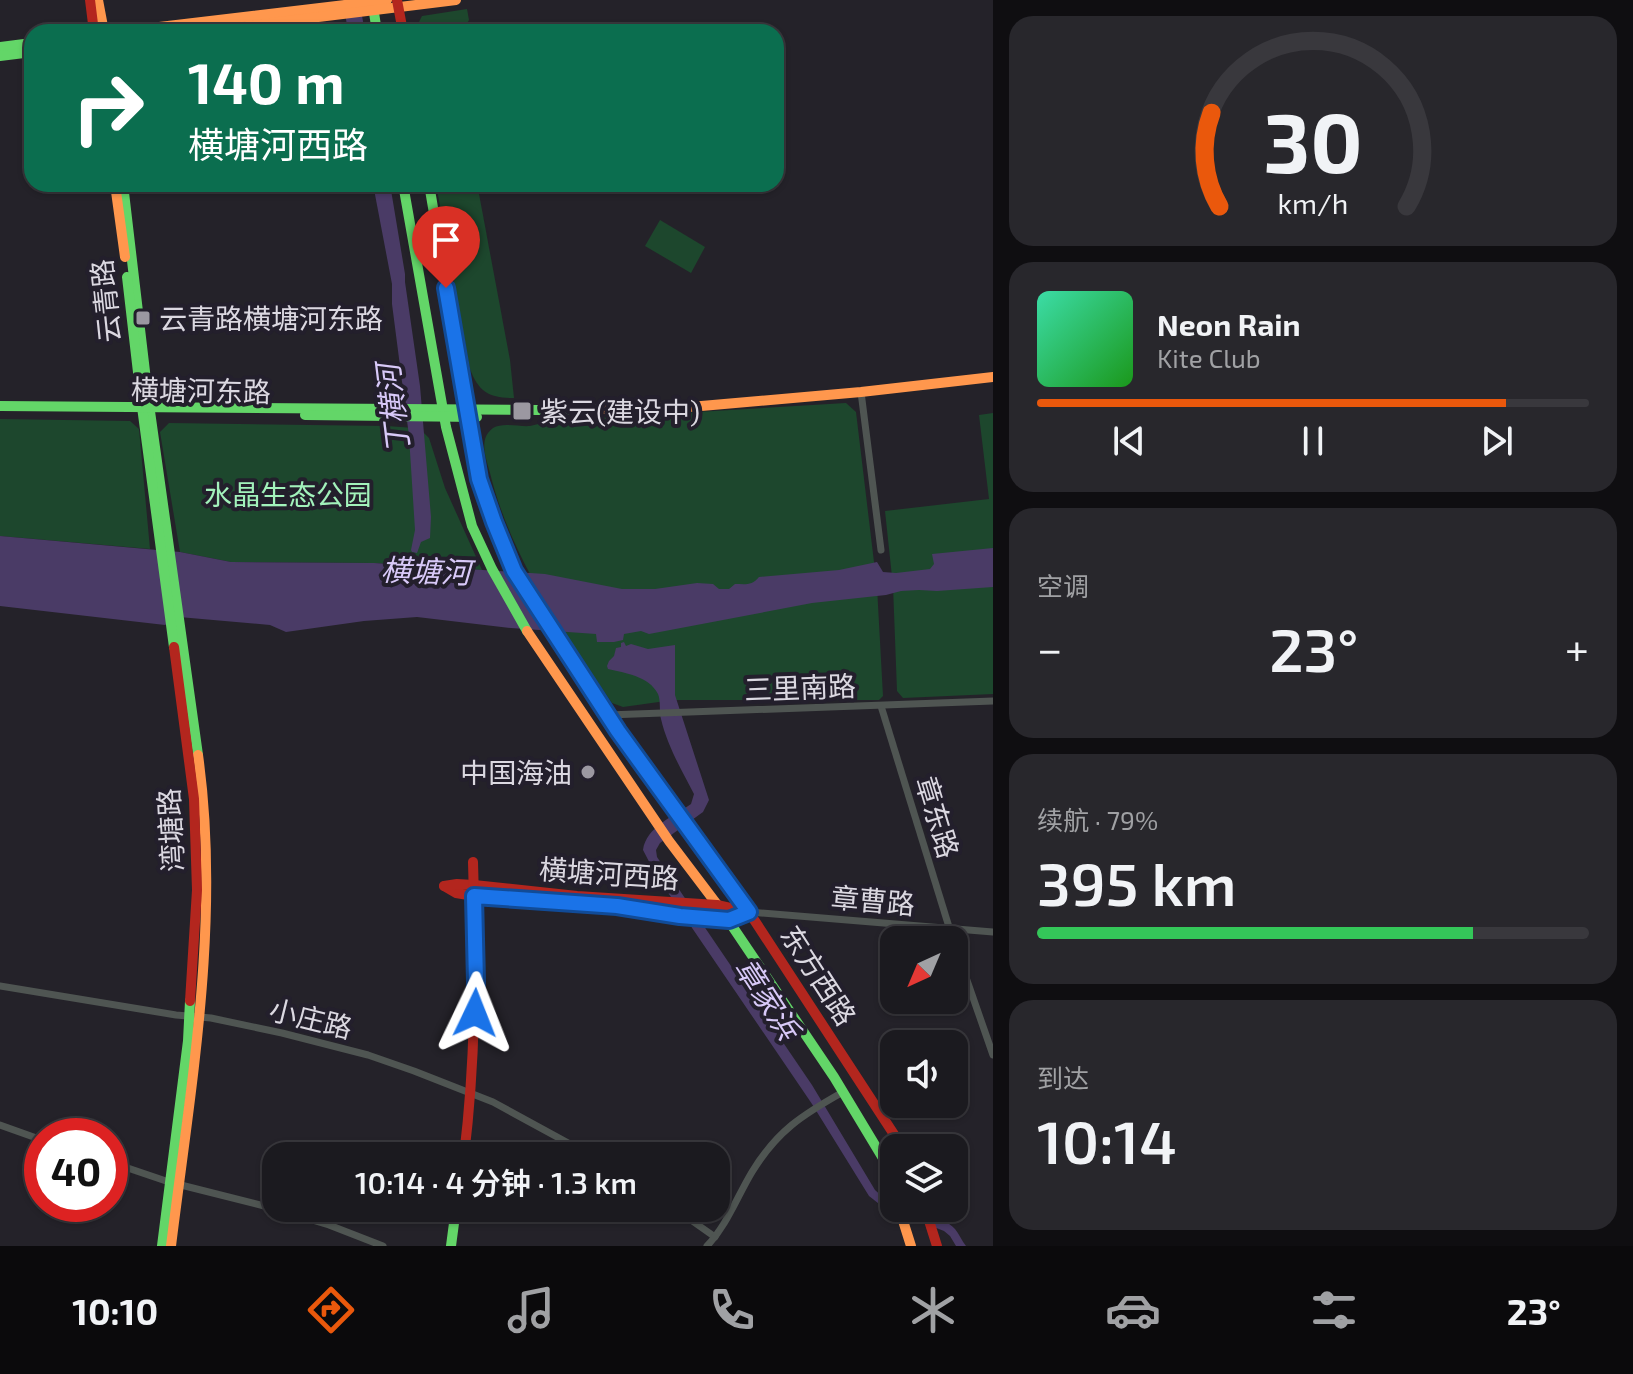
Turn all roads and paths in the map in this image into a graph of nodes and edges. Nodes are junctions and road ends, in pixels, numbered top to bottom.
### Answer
1 (90, 0) edge
2 (98, 0) edge
3 (387, 0) edge
4 (456, 0) edge
5 (398, 4) edge
6 (369, 5) edge
7 (342, 9) junction
8 (93, 24) edge
9 (102, 24) edge
10 (195, 24) edge
11 (248, 24) edge
12 (402, 24) edge
13 (24, 44) edge
14 (0, 47) edge
15 (24, 53) edge
16 (0, 56) edge
17 (116, 192) edge
18 (124, 192) edge
19 (404, 192) edge
20 (430, 192) edge
21 (993, 377) edge
22 (861, 392) junction
23 (0, 406) edge
24 (146, 410) junction
25 (0, 412) edge
26 (444, 414) junction
27 (466, 414) junction
28 (881, 550) dead end
29 (993, 701) edge
30 (881, 706) junction
31 (608, 715) junction
32 (473, 862) dead end
33 (474, 890) junction
34 (717, 905) junction
35 (749, 912) junction
36 (729, 920) junction
37 (924, 926) edge
38 (948, 926) edge
39 (968, 930) edge
40 (993, 932) edge
41 (968, 984) edge
42 (0, 986) edge
43 (194, 1016) junction
44 (993, 1055) edge
45 (843, 1092) junction
46 (470, 1093) junction
47 (0, 1125) edge
48 (24, 1134) edge
49 (894, 1134) edge
50 (465, 1142) edge
51 (566, 1142) edge
52 (880, 1153) edge
53 (128, 1168) edge
54 (174, 1183) junction
55 (454, 1222) edge
56 (694, 1222) edge
57 (904, 1222) edge
58 (930, 1222) edge
59 (715, 1237) junction
60 (162, 1246) edge
61 (171, 1246) edge
62 (383, 1246) edge
63 (451, 1246) edge
64 (707, 1246) edge
65 (911, 1246) edge
66 (937, 1246) edge

1 - 8 main road
2 - 9 main road
3 - 6 main road
4 - 5 main road
5 - 6 main road
5 - 12 main road
6 - 7 main road
7 - 10 main road
7 - 11 main road
13 - 14 main road
15 - 16 main road
17 - 24 main road, 云青路
18 - 24 main road, 云青路
19 - 26 main road
20 - 27 main road
21 - 22 main road
22 - 27 main road
22 - 28 street
23 - 24 main road, 横塘河东路
24 - 25 main road, 横塘河东路
24 - 26 main road, 横塘河东路
24 - 43 main road, 湾塘路
26 - 27 main road
26 - 34 main road, 东方西路
27 - 31 main road, 东方西路
29 - 30 street, 三里南路
30 - 31 street, 三里南路
30 - 38 street, 章东路
31 - 35 main road, 东方西路
32 - 33 main road
33 - 34 main road, 横塘河西路
33 - 36 main road, 横塘河西路
33 - 46 main road
34 - 35 main road, 横塘河西路
34 - 36 main road, 东方西路
35 - 36 main road, 横塘河西路
35 - 37 street, 章曹路
35 - 49 main road, 东方西路
36 - 45 main road, 东方西路
39 - 40 street, 章曹路
41 - 44 street, 章东路
42 - 43 street, 小庄路
43 - 46 street, 小庄路
43 - 54 main road, 湾塘路
45 - 52 main road, 东方西路
45 - 59 street
46 - 50 main road
46 - 51 street, 小庄路
47 - 48 street
53 - 54 street
54 - 60 main road, 湾塘路
54 - 61 main road
54 - 62 street
55 - 63 main road
56 - 59 street
57 - 65 main road
58 - 66 main road
59 - 64 street

